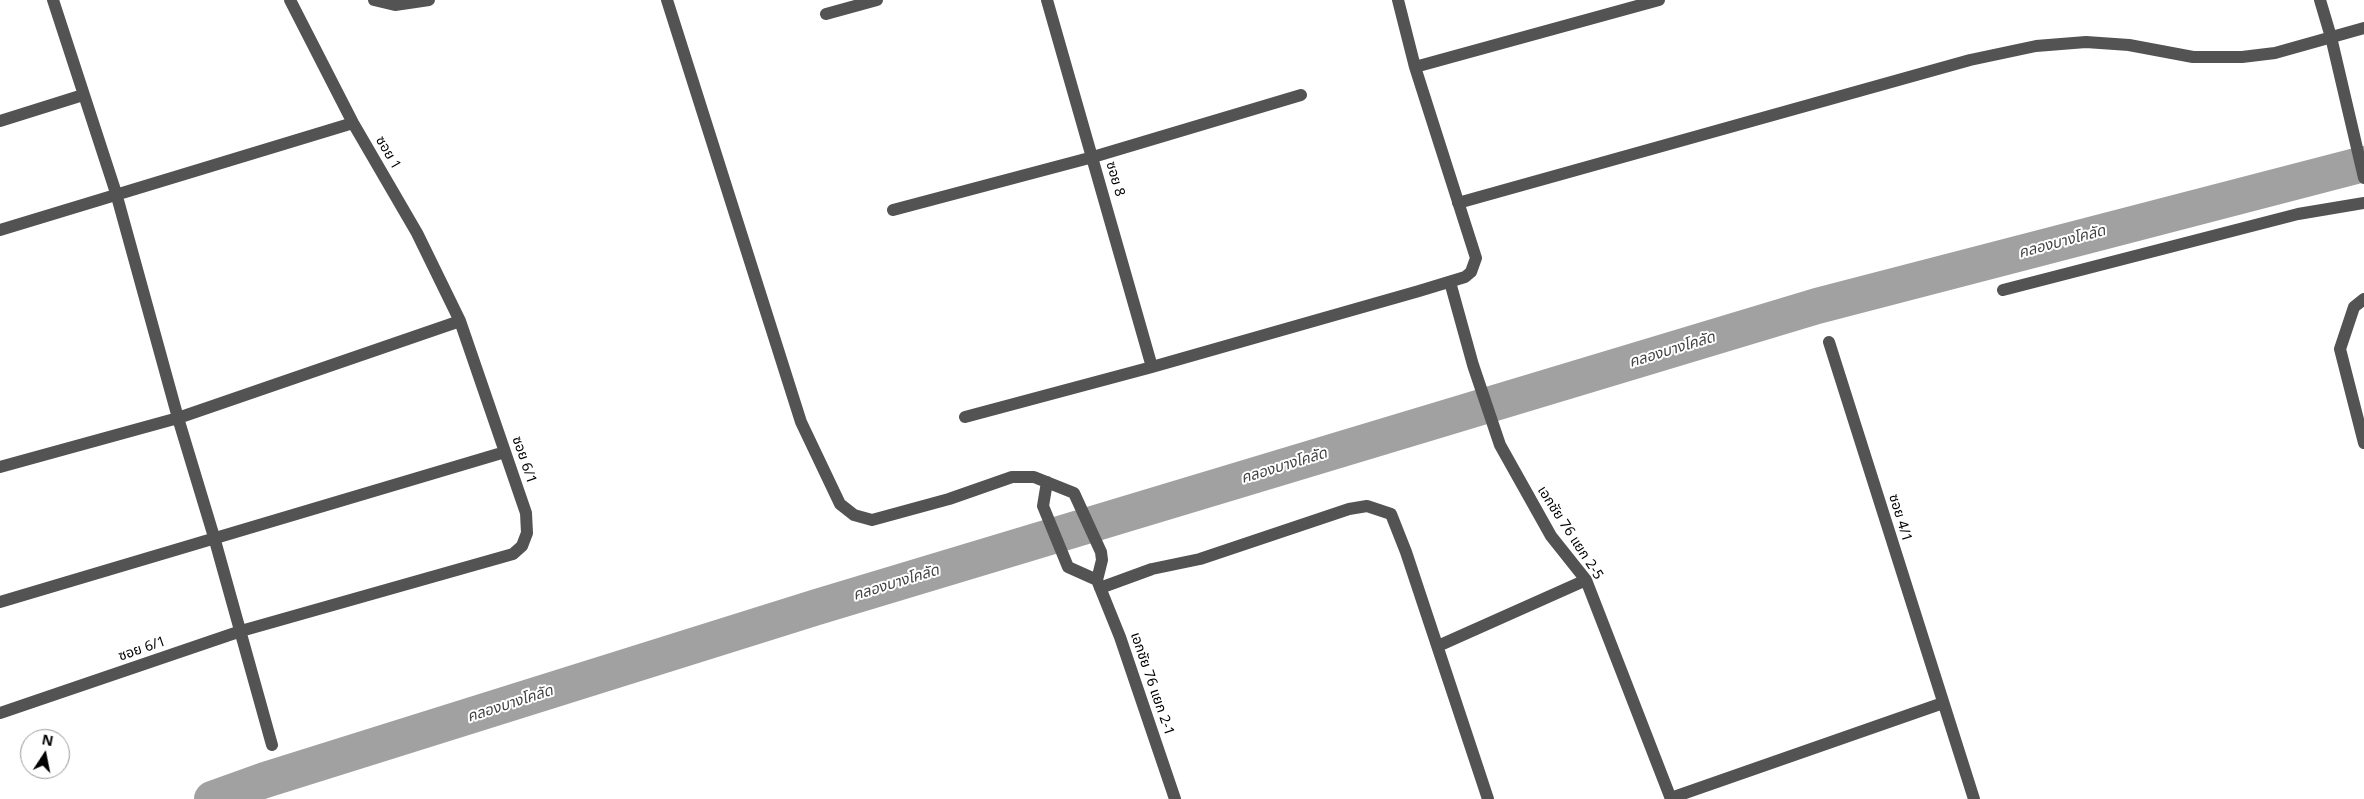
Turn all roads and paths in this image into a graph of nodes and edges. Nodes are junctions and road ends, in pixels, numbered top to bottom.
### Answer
1 (53, 0) edge
2 (290, 0) edge
3 (374, 0) edge
4 (429, 0) edge
5 (667, 0) edge
6 (877, 0) edge
7 (1048, 0) edge
8 (1398, 0) edge
9 (1659, 0) edge
10 (2320, 0) edge
11 (826, 14) dead end
12 (2364, 28) edge
13 (2331, 37) junction
14 (1415, 67) junction
15 (83, 95) junction
16 (1301, 95) dead end
17 (0, 120) edge
18 (353, 123) junction
19 (1093, 158) junction
20 (2364, 178) edge
21 (116, 193) junction
22 (1458, 203) junction
23 (2364, 203) edge
24 (893, 210) dead end
25 (0, 230) edge
26 (1450, 282) junction
27 (2004, 290) dead end
28 (2364, 299) edge
29 (460, 321) junction
30 (1829, 342) dead end
31 (1152, 367) junction
32 (964, 417) dead end
33 (178, 418) junction
34 (2364, 443) edge
35 (505, 452) junction
36 (0, 467) edge
37 (1047, 482) junction
38 (214, 537) junction
39 (1586, 580) junction
40 (1098, 584) junction
41 (0, 602) edge
42 (241, 631) junction
43 (1438, 646) junction
44 (1943, 703) junction
45 (0, 713) edge
46 (272, 745) dead end
47 (1175, 799) edge
48 (1488, 799) edge
49 (1671, 799) edge
50 (1974, 799) edge

1 - 15 street
2 - 18 street, ซอย 1
3 - 4 street
5 - 37 street
6 - 11 street
7 - 19 street, ซอย 8
8 - 14 street
9 - 14 street
10 - 13 street
12 - 13 street
13 - 20 street
13 - 22 street
14 - 22 street
15 - 17 street
15 - 21 street
16 - 19 street
18 - 21 street
18 - 29 street, ซอย 1
19 - 24 street
19 - 31 street, ซอย 8
21 - 25 street
21 - 33 street
22 - 26 street
23 - 27 street
26 - 31 street
26 - 39 street, เอกชัย 76 แยก 2-5
28 - 34 street
29 - 33 street
29 - 35 street, ซอย 6/1
30 - 44 street, ซอย 4/1
31 - 32 street
33 - 36 street
33 - 38 street
35 - 38 street
35 - 42 street, ซอย 6/1
37 - 40 street
37 - 40 street
38 - 41 street
38 - 42 street
39 - 43 street
39 - 49 street, เอกชัย 76 แยก 2-5
40 - 43 street
40 - 47 street, เอกชัย 76 แยก 2-1
42 - 45 street, ซอย 6/1
42 - 46 street
43 - 48 street
44 - 49 street
44 - 50 street, ซอย 4/1

